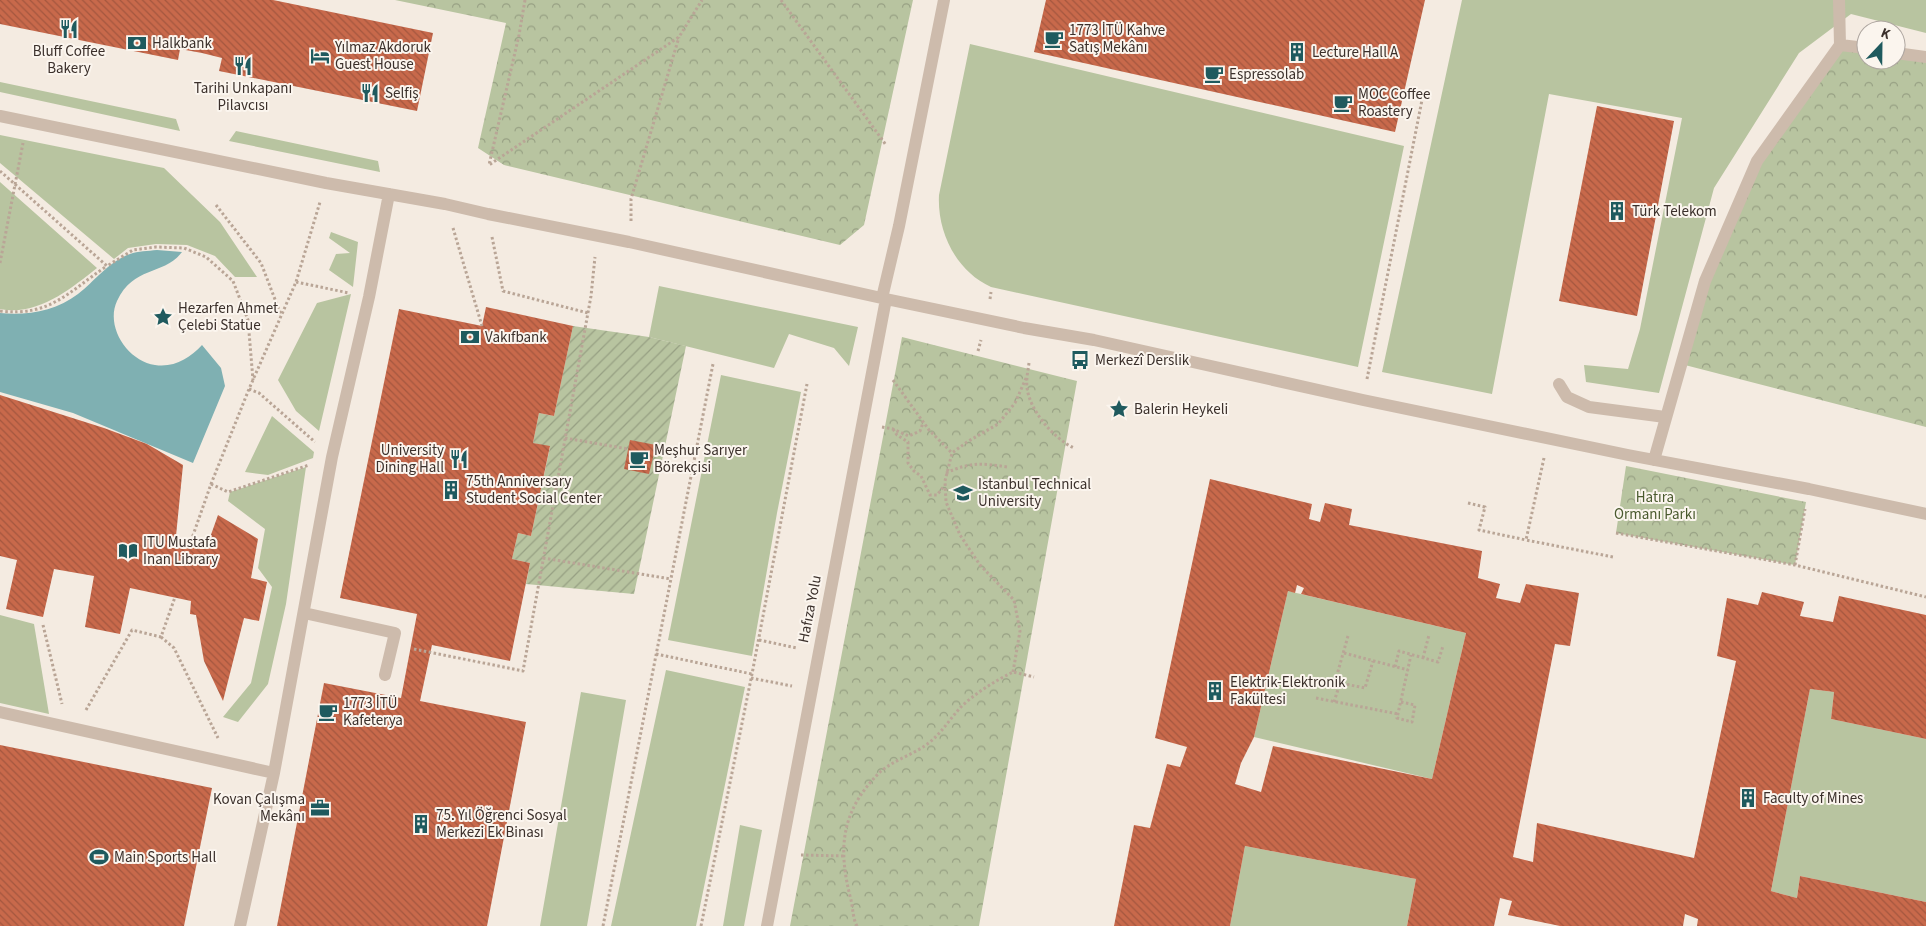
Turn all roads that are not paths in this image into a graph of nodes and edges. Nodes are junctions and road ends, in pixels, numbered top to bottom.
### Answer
1 (944, 0) edge
2 (1840, 0) edge
3 (1840, 45) junction
4 (1856, 47) edge
5 (1906, 54) edge
6 (1926, 57) edge
7 (0, 116) edge
8 (389, 194) junction
9 (884, 299) junction
10 (1559, 384) dead end
11 (1665, 417) junction
12 (1654, 460) junction
13 (1926, 514) edge
14 (304, 613) junction
15 (385, 675) dead end
16 (0, 712) edge
17 (274, 773) junction
18 (240, 926) edge
19 (766, 926) edge

1 - 9 street, Hafıza Yolu
2 - 3 street
3 - 4 street
3 - 11 street
5 - 6 street
7 - 8 street
8 - 9 street
8 - 14 street
9 - 12 street
9 - 19 street, Hafıza Yolu
10 - 11 street
11 - 12 street
12 - 13 street
14 - 15 street
14 - 17 street
16 - 17 street
17 - 18 street

